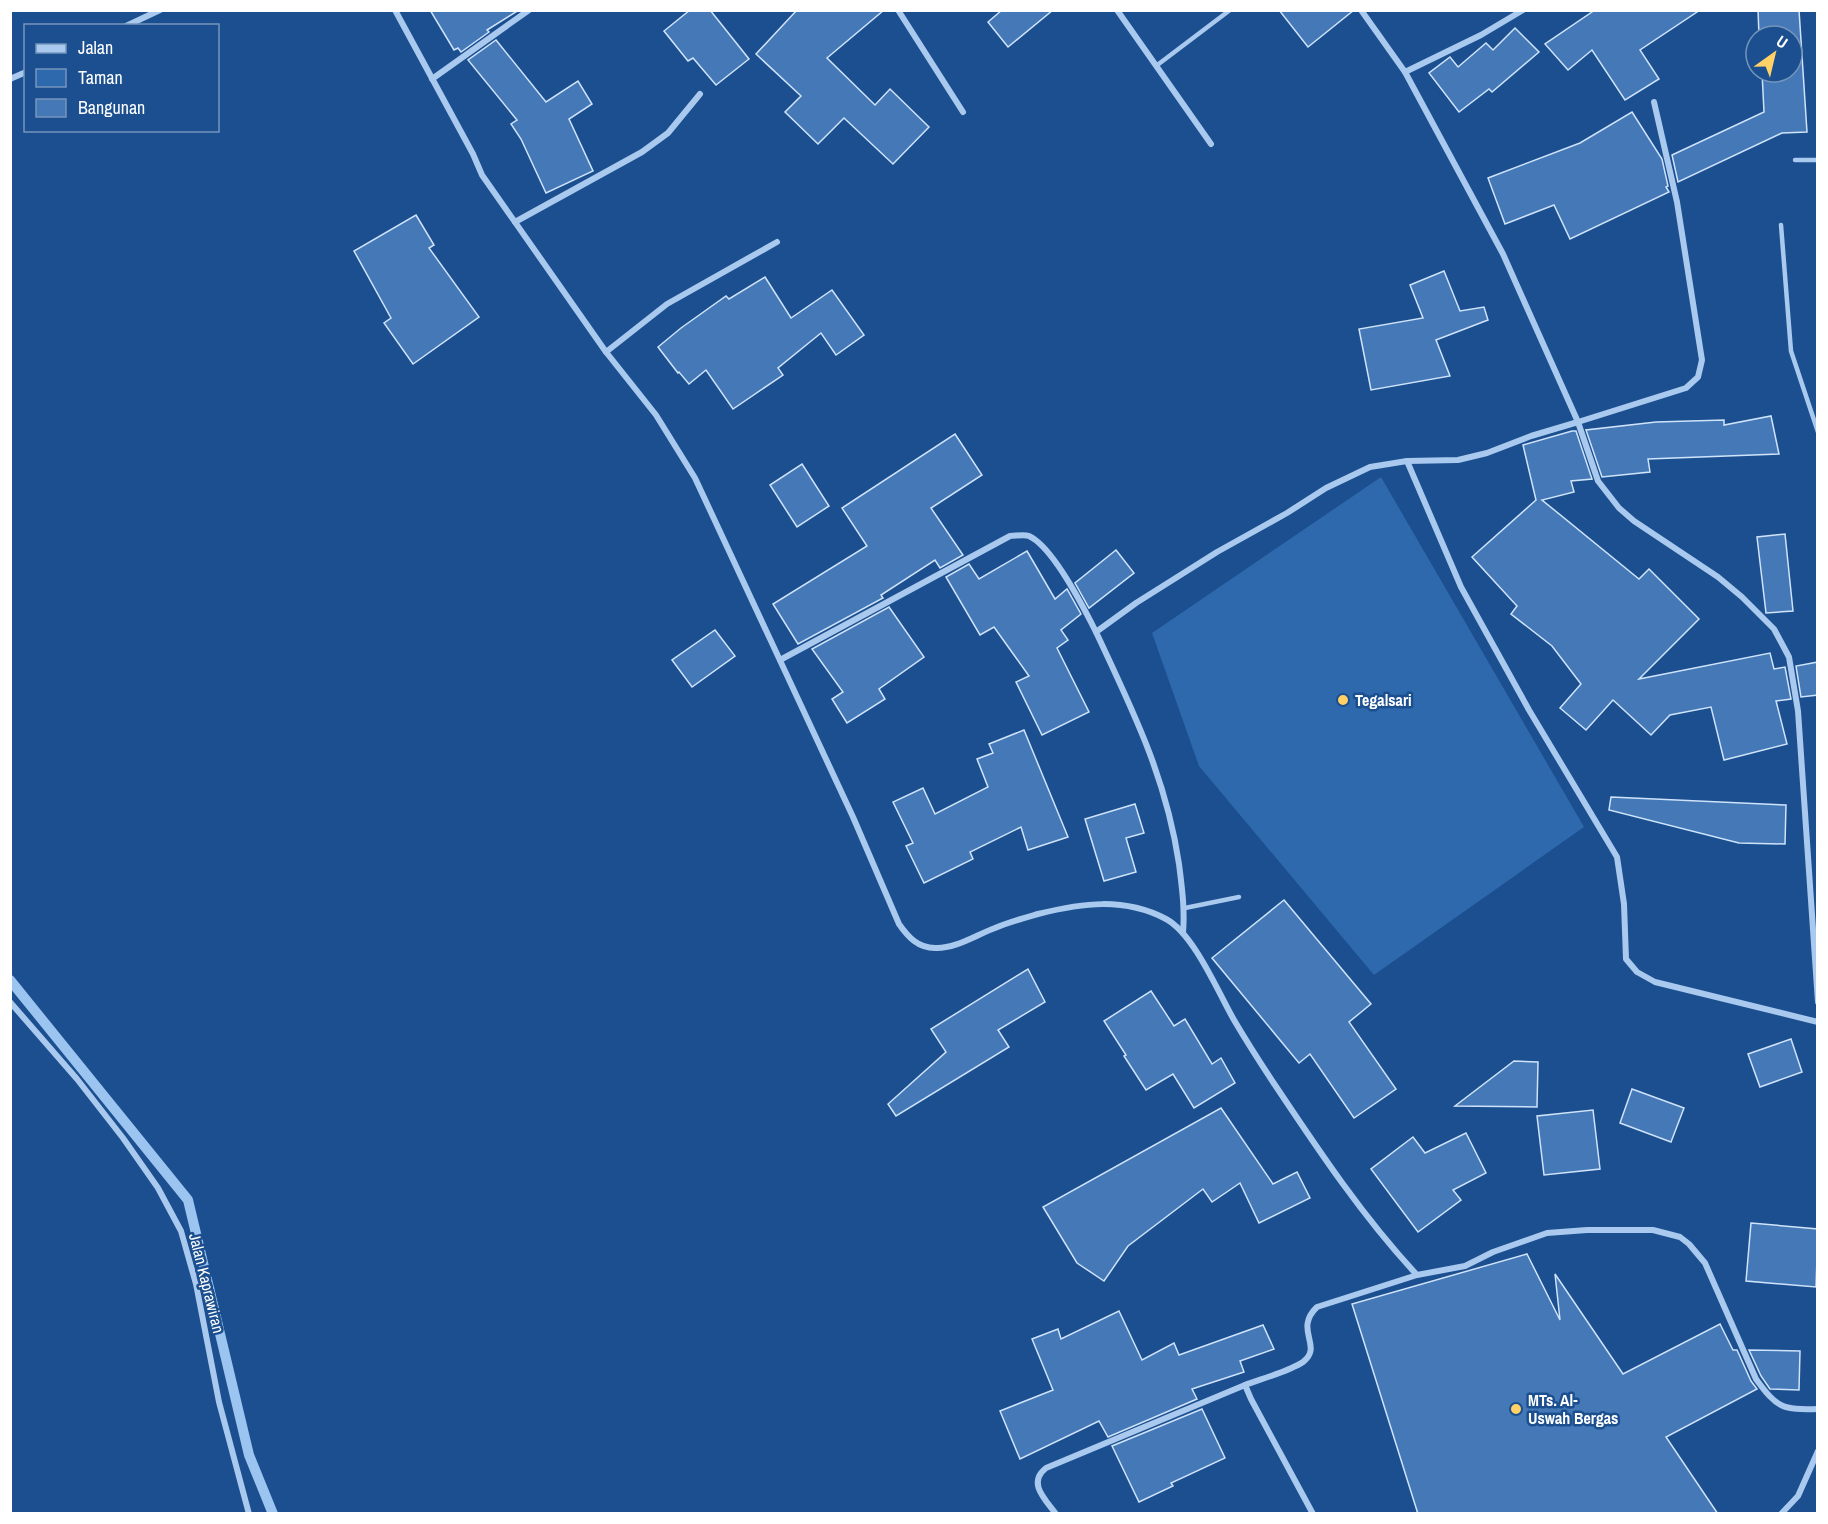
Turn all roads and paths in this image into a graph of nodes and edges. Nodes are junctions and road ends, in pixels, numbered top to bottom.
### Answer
1 (159, 10) edge
2 (395, 10) edge
3 (529, 10) edge
4 (898, 10) edge
5 (1117, 10) edge
6 (1230, 10) edge
7 (1361, 10) edge
8 (1523, 10) edge
9 (130, 24) edge
10 (1156, 66) junction
11 (1405, 72) junction
12 (24, 73) edge
13 (432, 79) junction
14 (10, 80) edge
15 (700, 94) dead end
16 (1654, 102) dead end
17 (963, 112) dead end
18 (1210, 144) dead end
19 (1795, 160) dead end
20 (1818, 160) edge
21 (515, 222) junction
22 (1781, 225) dead end
23 (777, 242) dead end
24 (606, 352) junction
25 (1578, 422) junction
26 (1818, 432) edge
27 (1407, 461) junction
28 (1096, 632) junction
29 (780, 660) junction
30 (1239, 897) dead end
31 (1185, 908) junction
32 (1183, 933) junction
33 (10, 1002) edge
34 (1818, 1002) edge
35 (1818, 1022) edge
36 (1417, 1275) junction
37 (1245, 1385) junction
38 (1818, 1409) edge
39 (1818, 1451) edge
40 (249, 1514) edge
41 (1056, 1514) edge
42 (1313, 1514) edge
43 (1781, 1514) edge

1 - 9 street
2 - 13 street
3 - 13 street
4 - 17 street
5 - 10 street
6 - 10 lane
7 - 11 street
8 - 11 street
10 - 18 street
11 - 25 street
12 - 14 street
13 - 21 street
15 - 21 street
16 - 25 street
19 - 20 lane
21 - 24 street
22 - 26 lane
23 - 24 street
24 - 29 street
25 - 27 street
25 - 34 street
27 - 28 street
27 - 35 street
28 - 29 street
28 - 31 street
29 - 32 street
30 - 31 lane
31 - 32 street
32 - 36 street
33 - 40 street, Jalan Kaprawiran
36 - 37 street
36 - 38 street
37 - 41 street
37 - 42 street
39 - 43 street

